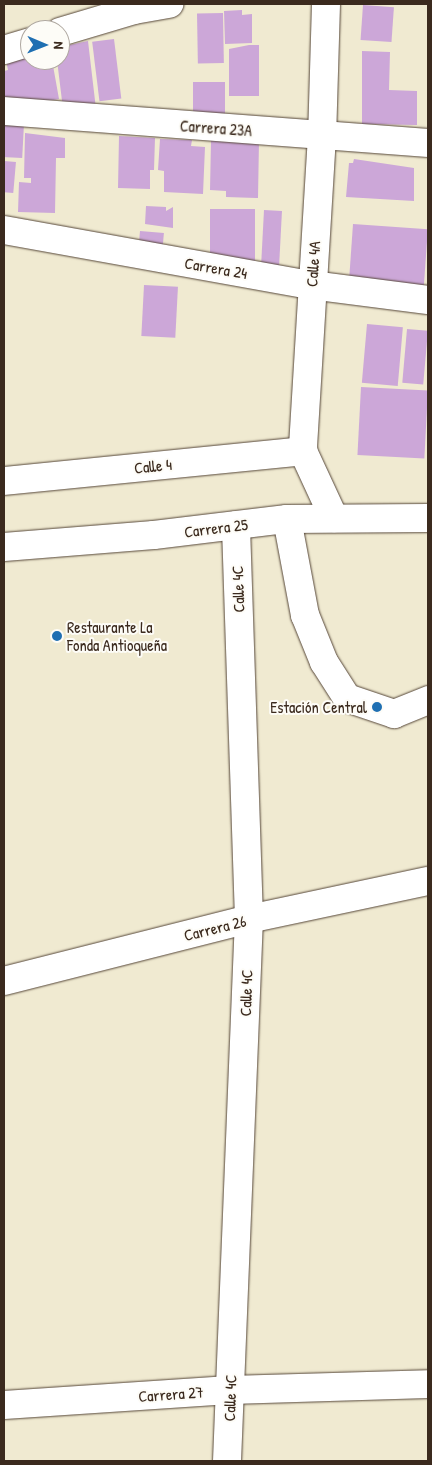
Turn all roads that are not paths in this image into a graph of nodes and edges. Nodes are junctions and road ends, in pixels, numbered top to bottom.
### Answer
1 (169, 4) edge
2 (326, 4) edge
3 (70, 29) edge
4 (20, 45) edge
5 (4, 50) edge
6 (4, 111) edge
7 (322, 136) junction
8 (428, 144) edge
9 (4, 230) edge
10 (311, 285) junction
11 (428, 300) edge
12 (302, 451) junction
13 (4, 481) edge
14 (334, 518) junction
15 (428, 518) edge
16 (287, 519) junction
17 (236, 525) junction
18 (4, 547) edge
19 (428, 700) edge
20 (428, 882) edge
21 (250, 919) junction
22 (4, 981) edge
23 (428, 1384) edge
24 (230, 1390) junction
25 (4, 1405) edge
26 (228, 1461) edge

1 - 3 street
2 - 7 street, Calle 4A
4 - 5 street
6 - 7 street, Carrera 23A
7 - 8 street, Carrera 23A
7 - 10 street, Calle 4A
9 - 10 street, Carrera 24
10 - 11 street, Carrera 24
10 - 12 street, Calle 4A
12 - 13 street, Calle 4
12 - 14 street, Calle 4A
14 - 15 street, Carrera 25
14 - 16 street, Carrera 25
16 - 17 street, Carrera 25
16 - 19 street
17 - 18 street, Carrera 25
17 - 21 street, Calle 4C
20 - 21 street, Carrera 26
21 - 22 street, Carrera 26
21 - 24 street, Calle 4C
23 - 24 street, Carrera 27
24 - 25 street, Carrera 27
24 - 26 street, Calle 4C

